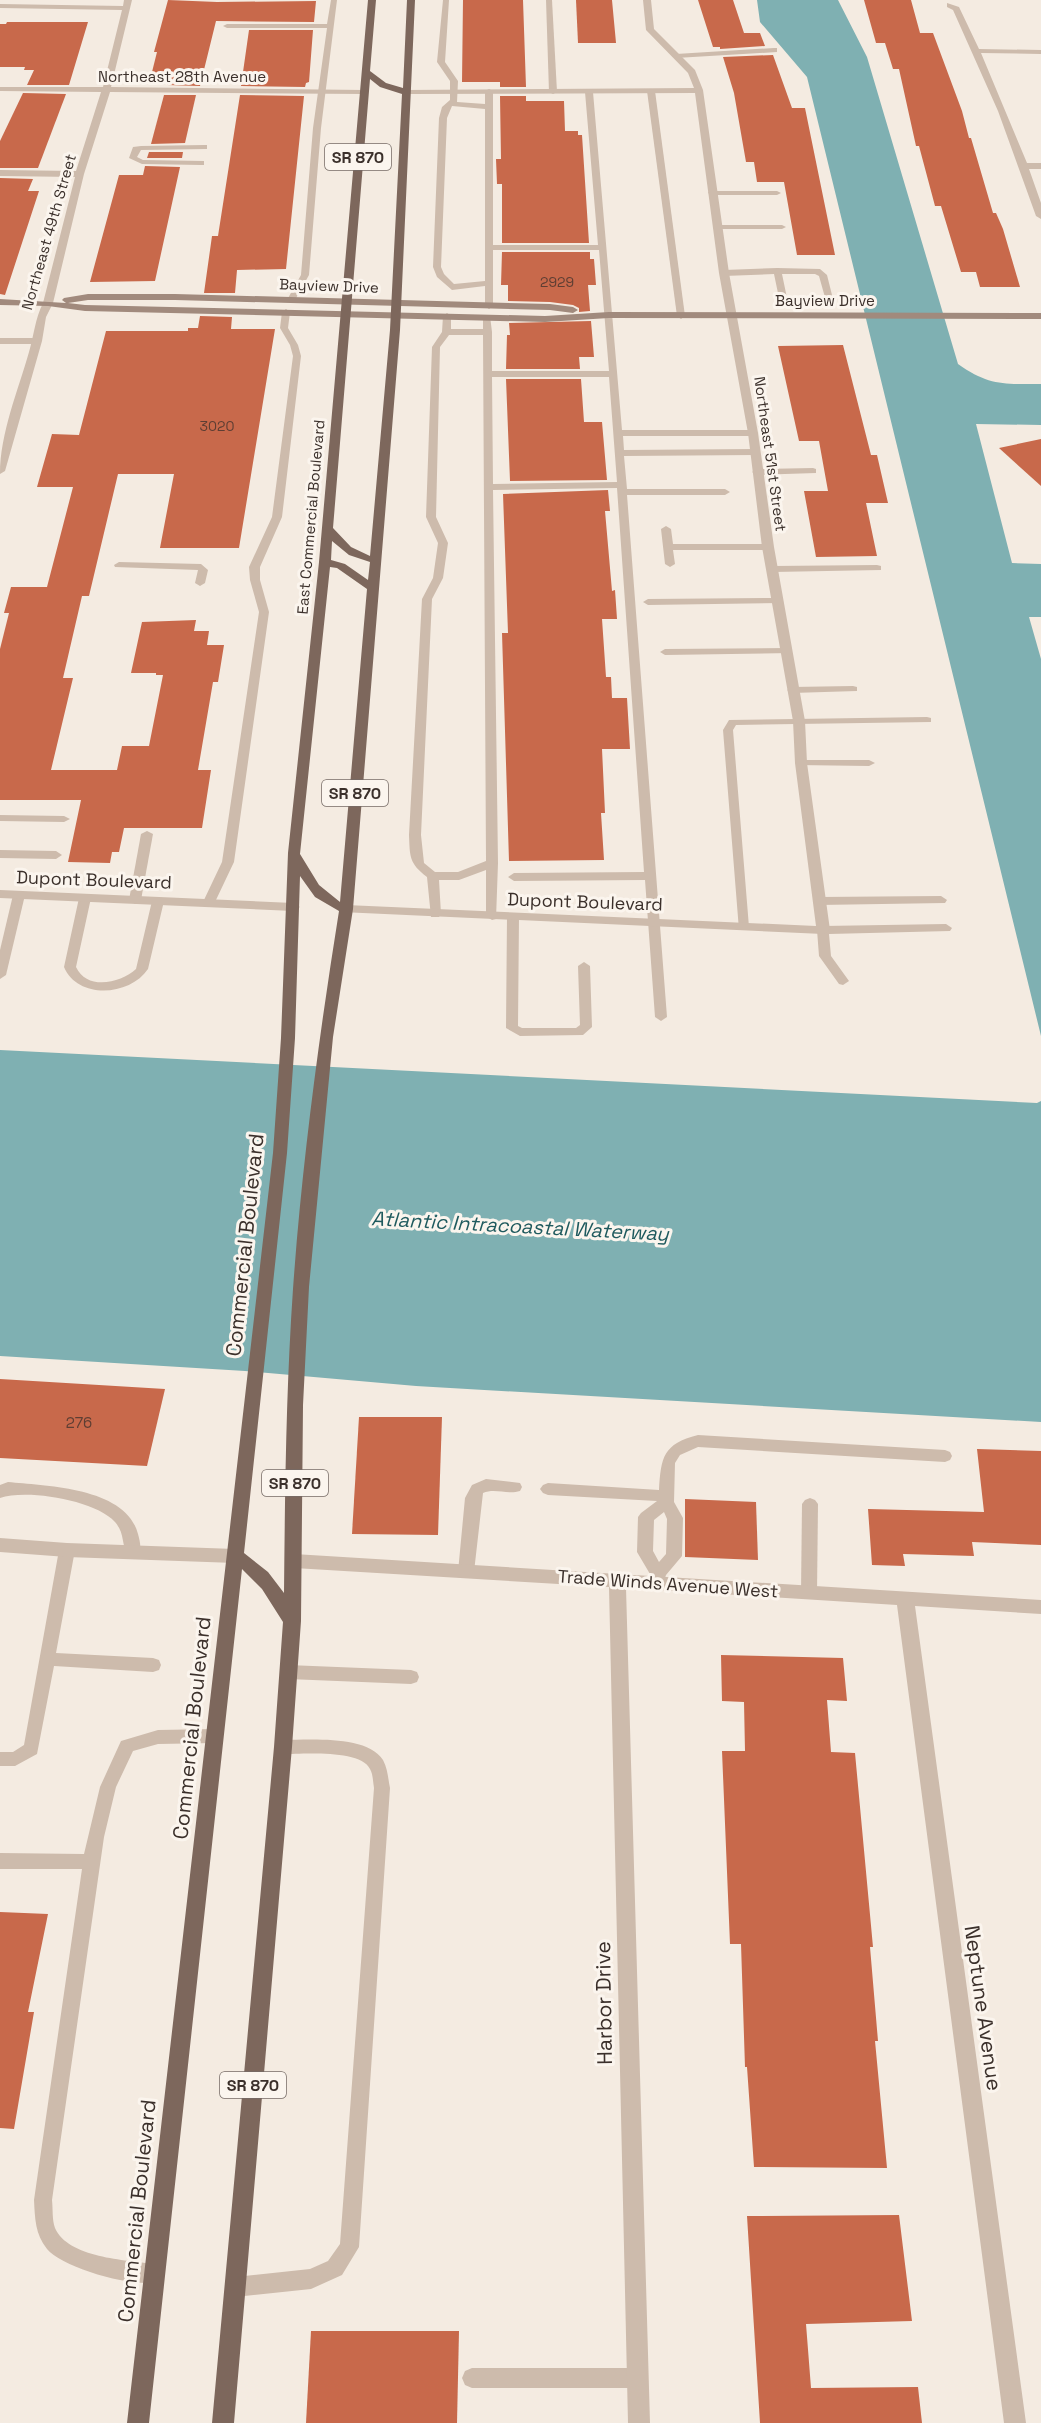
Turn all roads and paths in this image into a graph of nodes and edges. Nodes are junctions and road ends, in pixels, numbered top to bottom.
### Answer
1 (334, 0) edge
2 (372, 0) edge
3 (411, 0) edge
4 (446, 0) edge
5 (549, 0) edge
6 (647, 0) edge
7 (126, 4) edge
8 (950, 5) dead end
9 (0, 6) edge
10 (227, 26) dead end
11 (331, 26) junction
12 (774, 50) dead end
13 (976, 51) junction
14 (1041, 52) edge
15 (676, 56) junction
16 (366, 72) junction
17 (0, 89) edge
18 (699, 90) junction
19 (106, 91) junction
20 (651, 91) junction
21 (322, 92) junction
22 (364, 92) junction
23 (406, 92) junction
24 (454, 92) junction
25 (489, 92) junction
26 (553, 92) junction
27 (589, 92) junction
28 (450, 104) junction
29 (489, 107) junction
30 (204, 147) dead end
31 (201, 163) dead end
32 (1024, 166) junction
33 (1041, 166) edge
34 (0, 173) edge
35 (80, 174) junction
36 (712, 193) junction
37 (777, 193) dead end
38 (1041, 216) edge
39 (717, 226) junction
40 (782, 226) dead end
41 (489, 247) junction
42 (603, 248) junction
43 (777, 271) junction
44 (724, 273) junction
45 (489, 283) junction
46 (452, 287) junction
47 (783, 298) dead end
48 (829, 299) dead end
49 (291, 300) junction
50 (0, 302) edge
51 (345, 302) junction
52 (48, 303) junction
53 (450, 305) junction
54 (489, 306) junction
55 (396, 309) junction
56 (286, 312) junction
57 (344, 314) junction
58 (609, 315) junction
59 (447, 316) junction
60 (681, 316) junction
61 (733, 316) junction
62 (1041, 316) edge
63 (487, 318) junction
64 (446, 332) junction
65 (488, 332) junction
66 (0, 341) edge
67 (37, 341) junction
68 (488, 374) junction
69 (614, 374) junction
70 (618, 433) junction
71 (753, 433) junction
72 (755, 452) junction
73 (619, 453) junction
74 (0, 471) edge
75 (813, 471) dead end
76 (757, 472) junction
77 (490, 487) junction
78 (622, 488) junction
79 (725, 492) dead end
80 (327, 528) junction
81 (666, 529) dead end
82 (668, 547) junction
83 (768, 547) junction
84 (375, 560) junction
85 (324, 562) junction
86 (670, 564) dead end
87 (119, 565) dead end
88 (877, 568) dead end
89 (772, 569) junction
90 (200, 583) dead end
91 (373, 588) junction
92 (777, 601) junction
93 (648, 602) dead end
94 (787, 651) junction
95 (665, 652) dead end
96 (853, 689) dead end
97 (792, 690) junction
98 (927, 720) dead end
99 (799, 721) junction
100 (801, 763) junction
101 (869, 763) dead end
102 (0, 818) edge
103 (64, 819) dead end
104 (147, 834) dead end
105 (294, 853) junction
106 (0, 854) edge
107 (56, 855) dead end
108 (492, 863) junction
109 (432, 876) junction
110 (650, 876) junction
111 (514, 877) dead end
112 (0, 894) edge
113 (19, 895) junction
114 (85, 898) junction
115 (135, 900) junction
116 (941, 900) dead end
117 (158, 901) junction
118 (819, 901) junction
119 (209, 902) junction
120 (293, 907) junction
121 (345, 909) junction
122 (435, 914) junction
123 (492, 916) junction
124 (513, 917) junction
125 (654, 923) junction
126 (743, 927) junction
127 (946, 928) dead end
128 (823, 930) junction
129 (584, 966) dead end
130 (0, 975) edge
131 (843, 981) dead end
132 (661, 1017) dead end
133 (288, 1038) joint
134 (945, 1456) dead end
135 (515, 1487) dead end
136 (548, 1489) dead end
137 (0, 1492) edge
138 (666, 1500) junction
139 (810, 1504) dead end
140 (0, 1545) edge
141 (67, 1550) junction
142 (133, 1552) junction
143 (235, 1556) junction
144 (294, 1561) junction
145 (466, 1572) junction
146 (658, 1578) junction
147 (617, 1581) junction
148 (809, 1593) junction
149 (905, 1599) junction
150 (1041, 1607) edge
151 (292, 1621) junction
152 (47, 1659) junction
153 (153, 1665) dead end
154 (288, 1672) junction
155 (411, 1677) dead end
156 (215, 1736) junction
157 (283, 1747) junction
158 (0, 1759) edge
159 (0, 1861) edge
160 (93, 1862) junction
161 (154, 2274) junction
162 (235, 2287) junction
163 (472, 2378) dead end
164 (638, 2378) junction
165 (138, 2423) edge
166 (223, 2423) edge
167 (639, 2423) edge
168 (1015, 2423) edge

1 - 11 lane
2 - 16 main road, East Commercial Boulevard / SR 870
3 - 23 main road, SR 870
4 - 24 lane
5 - 26 lane
6 - 15 street, Northeast 51st Street
7 - 9 street
7 - 19 street, Northeast 49th Street
8 - 13 street
10 - 11 lane
11 - 21 lane
12 - 15 lane
13 - 14 street
13 - 32 street
15 - 18 street, Northeast 51st Street
16 - 22 main road, East Commercial Boulevard / SR 870
16 - 23 main road
17 - 19 street, Northeast 28th Avenue
18 - 20 street
18 - 36 street, Northeast 51st Street
19 - 21 street, Northeast 28th Avenue
19 - 35 street, Northeast 49th Street
20 - 27 street
20 - 60 lane
21 - 22 street, Northeast 28th Avenue
21 - 49 lane
22 - 51 main road, East Commercial Boulevard / SR 870
23 - 24 street
23 - 55 main road, SR 870
24 - 25 street
24 - 28 lane
25 - 26 street
25 - 29 lane
26 - 27 street
27 - 42 lane
28 - 29 lane
28 - 46 lane
29 - 41 lane
30 - 31 lane
32 - 33 street
32 - 38 street
34 - 35 street
35 - 52 street, Northeast 49th Street
36 - 37 lane
36 - 39 street, Northeast 51st Street
39 - 40 lane
39 - 44 street, Northeast 51st Street
41 - 42 lane
41 - 45 lane
42 - 58 lane
43 - 44 lane
43 - 47 lane
43 - 48 lane
44 - 61 street, Northeast 51st Street
45 - 46 lane
45 - 54 lane
46 - 53 lane
49 - 51 street, Bayview Drive
49 - 52 street, Bayview Drive
50 - 52 street, Bayview Drive
51 - 55 street, Bayview Drive
51 - 57 main road, East Commercial Boulevard / SR 870
52 - 56 street, Bayview Drive
52 - 67 street, Northeast 49th Street
53 - 54 street, Bayview Drive
53 - 55 street, Bayview Drive
54 - 58 street, Bayview Drive
55 - 57 street, Bayview Drive
55 - 59 street, Bayview Drive
55 - 84 main road, SR 870
56 - 57 street, Bayview Drive
56 - 119 lane
57 - 80 main road, East Commercial Boulevard / SR 870
58 - 60 street, Bayview Drive
58 - 63 street, Bayview Drive
58 - 69 lane
59 - 63 street, Bayview Drive
59 - 64 lane
60 - 61 street, Bayview Drive
61 - 62 street, Bayview Drive
61 - 71 street, Northeast 51st Street
63 - 65 lane
64 - 65 lane
64 - 109 lane
65 - 68 lane
66 - 67 lane
67 - 74 street, Northeast 49th Street
68 - 69 lane
68 - 77 lane
69 - 70 lane
70 - 71 lane
70 - 73 lane
71 - 72 street, Northeast 51st Street
72 - 73 lane
72 - 76 street, Northeast 51st Street
73 - 78 lane
75 - 76 lane
76 - 83 street, Northeast 51st Street
77 - 78 lane
77 - 108 lane
78 - 79 lane
78 - 110 lane
80 - 84 main road
80 - 85 main road, East Commercial Boulevard / SR 870
81 - 82 lane
82 - 83 lane
82 - 86 lane
83 - 89 street, Northeast 51st Street
84 - 91 main road, SR 870
85 - 91 main road
85 - 105 main road, East Commercial Boulevard / SR 870
87 - 90 lane
88 - 89 lane
89 - 92 street, Northeast 51st Street
91 - 121 main road, SR 870
92 - 93 lane
92 - 94 street, Northeast 51st Street
94 - 95 lane
94 - 97 street, Northeast 51st Street
96 - 97 lane
97 - 99 street, Northeast 51st Street
98 - 99 lane
99 - 100 street, Northeast 51st Street
99 - 126 lane
100 - 101 lane
100 - 118 street, Northeast 51st Street
102 - 103 lane
104 - 115 lane
105 - 120 main road, East Commercial Boulevard / SR 870
105 - 121 main road
106 - 107 lane
108 - 109 lane
108 - 123 lane
109 - 122 lane
110 - 111 lane
110 - 125 lane
112 - 113 street, Dupont Boulevard
113 - 114 street, Dupont Boulevard
113 - 130 lane
114 - 115 street, Dupont Boulevard
114 - 117 lane
115 - 117 street, Dupont Boulevard
116 - 118 lane
117 - 119 street, Dupont Boulevard
118 - 128 street, Northeast 51st Street
119 - 120 street, Dupont Boulevard
120 - 133 main road, East Commercial Boulevard / SR 870
121 - 122 street, Dupont Boulevard
121 - 144 main road, SR 870
122 - 123 street, Dupont Boulevard
123 - 124 street, Dupont Boulevard
124 - 125 street, Dupont Boulevard
124 - 129 lane
125 - 126 street, Dupont Boulevard
125 - 132 lane
126 - 128 street, Dupont Boulevard
127 - 128 lane
128 - 131 lane
133 - 143 main road, Commercial Boulevard / SR 870
134 - 138 lane
135 - 145 lane
136 - 138 lane
137 - 142 lane
138 - 146 lane
138 - 146 lane
139 - 148 lane
140 - 141 street
141 - 142 street
141 - 152 lane
142 - 143 street
143 - 151 main road
143 - 156 main road, Commercial Boulevard / SR 870
144 - 145 street, Trade Winds Avenue West
144 - 151 main road, SR 870
145 - 147 street, Trade Winds Avenue West
146 - 147 street, Trade Winds Avenue West
146 - 148 street, Trade Winds Avenue West
147 - 164 street, Harbor Drive
148 - 149 street, Trade Winds Avenue West
149 - 150 street, Trade Winds Avenue West
149 - 168 street, Neptune Avenue
151 - 154 main road, SR 870
152 - 153 lane
152 - 158 lane
154 - 155 lane
154 - 157 main road, SR 870
156 - 160 lane
156 - 161 main road, Commercial Boulevard / SR 870
157 - 162 main road, SR 870
157 - 162 lane
159 - 160 lane
160 - 161 lane
161 - 165 main road, Commercial Boulevard / SR 870
162 - 166 main road, SR 870
163 - 164 lane
164 - 167 street, Harbor Drive

